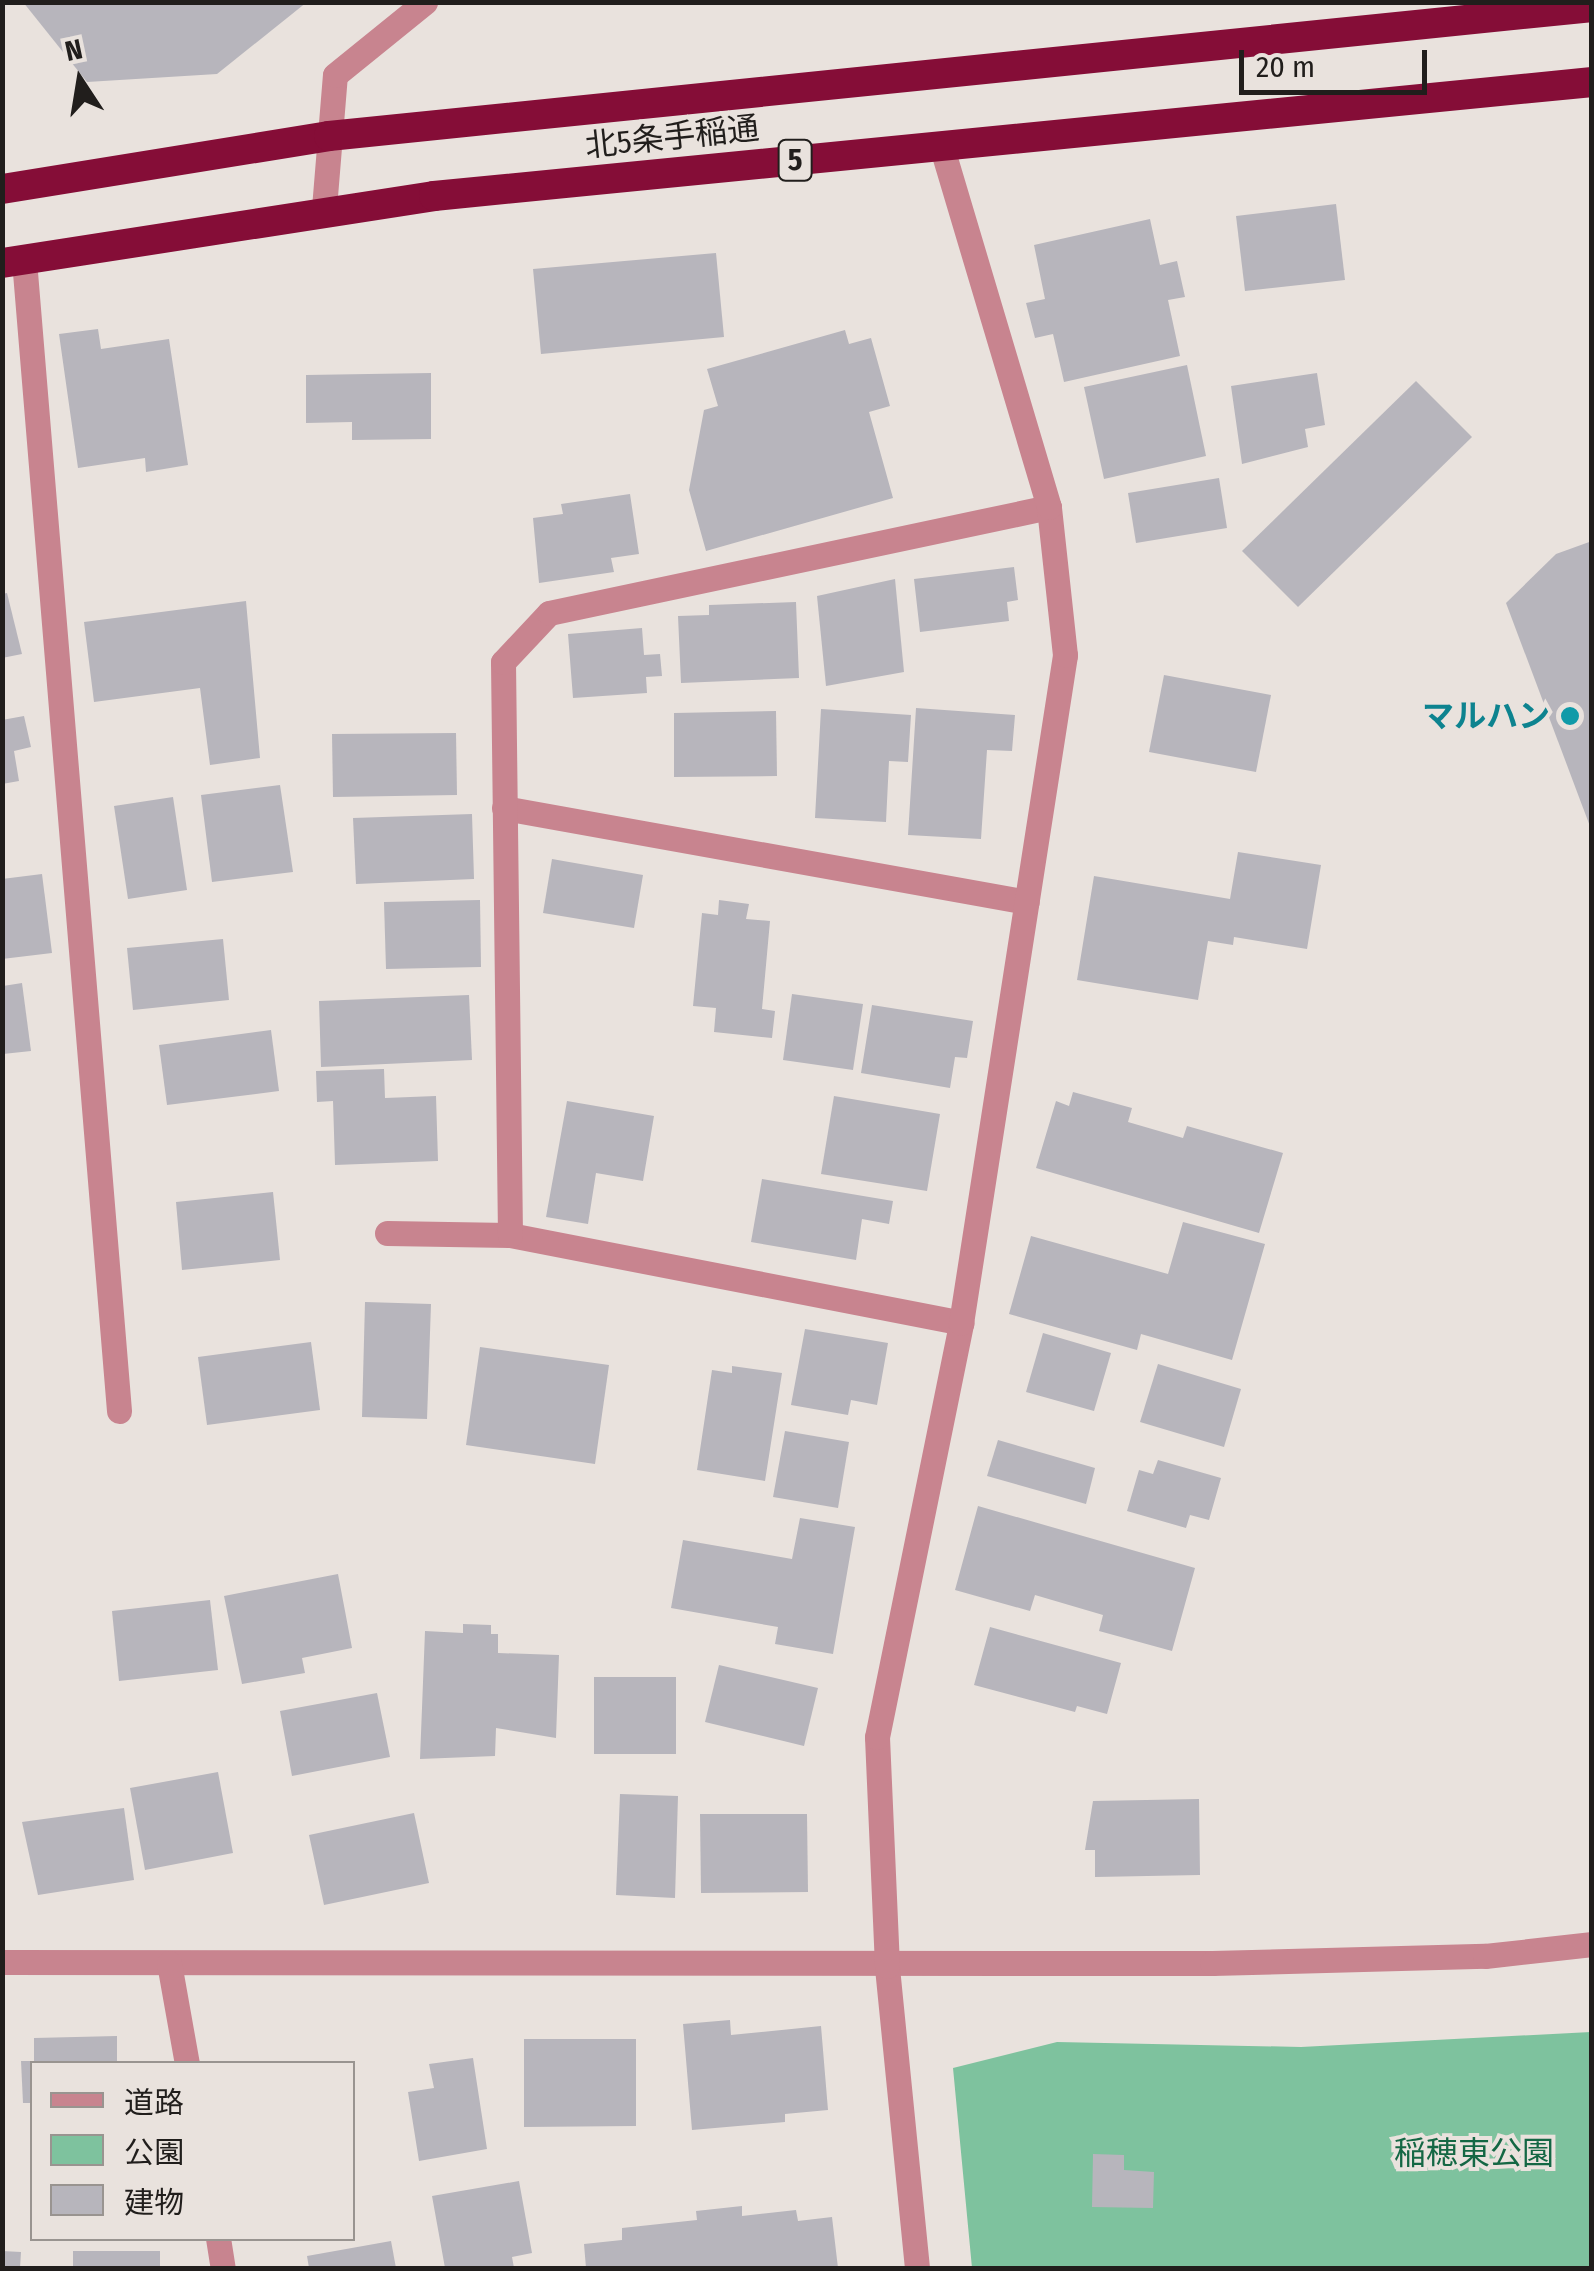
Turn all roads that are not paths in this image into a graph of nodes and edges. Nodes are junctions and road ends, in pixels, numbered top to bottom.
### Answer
1 (425, 2) edge
2 (1592, 7) edge
3 (1592, 82) edge
4 (329, 136) junction
5 (942, 145) junction
6 (2, 189) edge
7 (324, 208) junction
8 (13, 262) edge
9 (1049, 506) junction
10 (504, 808) junction
11 (1027, 902) junction
12 (387, 1233) dead end
13 (510, 1236) junction
14 (961, 1322) junction
15 (119, 1411) dead end
16 (1592, 1944) edge
17 (2, 1962) edge
18 (169, 1962) junction
19 (887, 1966) junction
20 (186, 2061) edge
21 (218, 2241) edge
22 (223, 2268) edge
23 (917, 2268) edge

1 - 4 street
2 - 4 highway, 北5条手稲通 / 5
3 - 5 highway, 北5条手稲通 / 5
4 - 6 highway, 北5条手稲通 / 5
4 - 7 street
5 - 7 highway, 北5条手稲通 / 5
5 - 9 street
7 - 8 highway, 北5条手稲通 / 5
8 - 15 street
9 - 10 street
9 - 11 street
10 - 11 street
10 - 13 street
11 - 14 street
12 - 13 street
13 - 14 street
14 - 19 street
16 - 19 street
17 - 18 street
18 - 19 street
18 - 20 street
19 - 23 street
21 - 22 street

